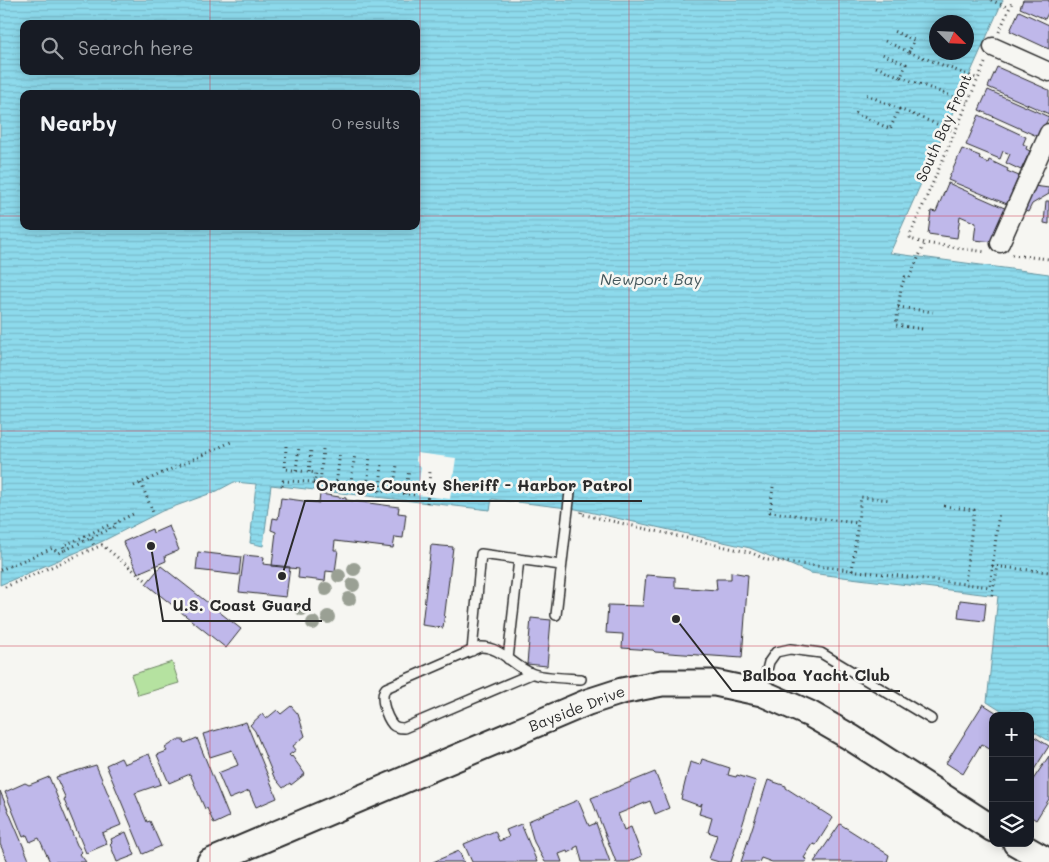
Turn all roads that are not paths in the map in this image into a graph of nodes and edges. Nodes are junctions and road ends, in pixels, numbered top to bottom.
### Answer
1 (993, 47) road end
2 (1049, 72) edge
3 (1049, 133) edge
4 (1041, 168) edge
5 (997, 250) road end
6 (570, 492) dead end
7 (519, 559) junction
8 (561, 565) junction
9 (556, 615) dead end
10 (472, 651) junction
11 (508, 659) junction
12 (531, 674) junction
13 (581, 679) dead end
14 (762, 693) junction
15 (930, 720) dead end
16 (989, 826) edge
17 (1023, 847) edge
18 (210, 862) edge
19 (1049, 862) edge

1 - 2 street
3 - 4 street
4 - 5 street
6 - 8 lane
7 - 8 lane
7 - 10 lane
7 - 11 lane
8 - 9 lane
10 - 11 lane
10 - 12 lane
11 - 12 lane
12 - 13 lane
14 - 15 lane
14 - 16 main road, Bayside Drive
14 - 18 main road, Bayside Drive
17 - 19 main road

